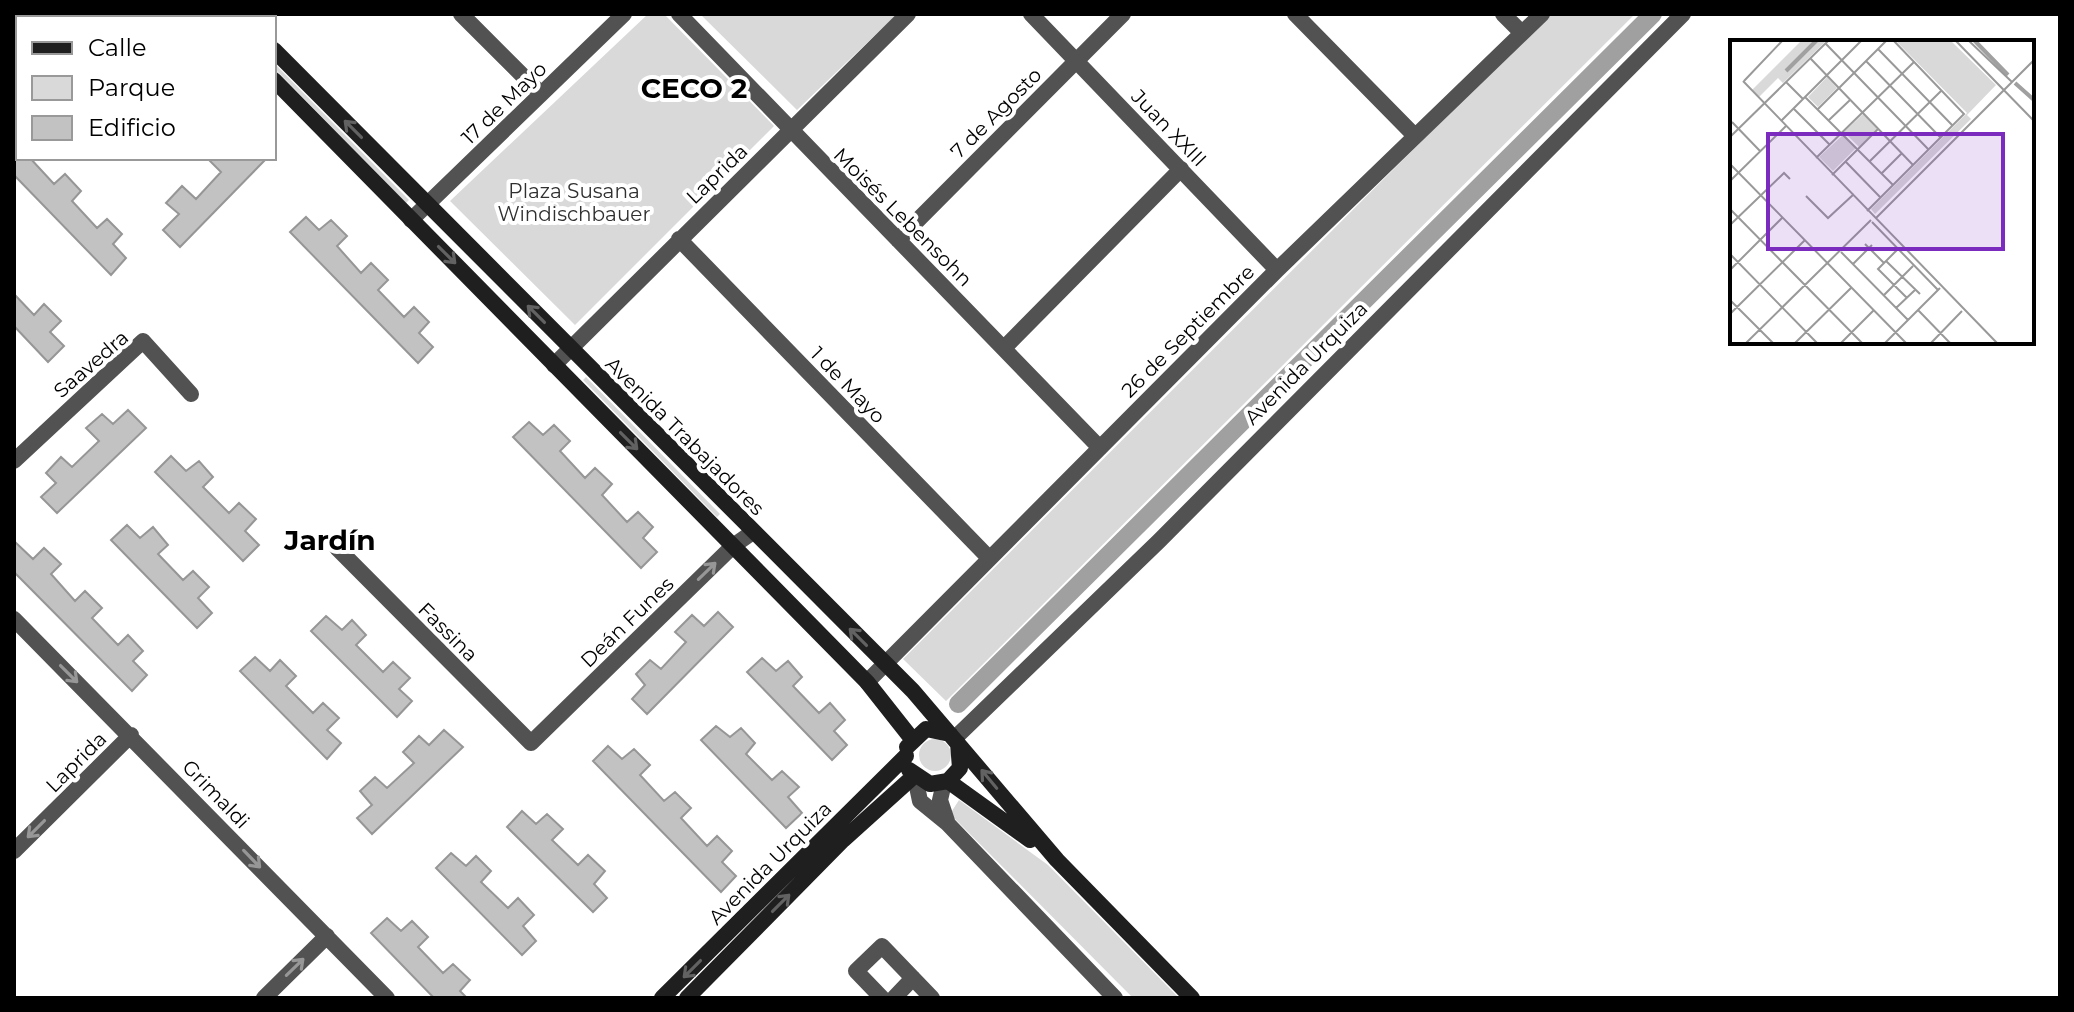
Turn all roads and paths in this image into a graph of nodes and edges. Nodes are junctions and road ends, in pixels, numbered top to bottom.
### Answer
1 (461, 14) edge
2 (624, 14) edge
3 (679, 14) edge
4 (908, 14) edge
5 (1031, 14) edge
6 (1123, 14) edge
7 (1295, 14) edge
8 (1503, 14) edge
9 (1542, 14) edge
10 (1683, 14) edge
11 (1522, 33) junction
12 (276, 52) edge
13 (1077, 60) junction
14 (276, 82) edge
15 (541, 94) junction
16 (790, 131) junction
17 (1415, 136) junction
18 (1181, 169) junction
19 (428, 205) junction
20 (411, 220) junction
21 (679, 239) junction
22 (898, 240) junction
23 (1277, 270) junction
24 (569, 348) junction
25 (1004, 348) junction
26 (554, 365) junction
27 (191, 394) dead end
28 (1100, 448) junction
29 (14, 461) edge
30 (753, 532) junction
31 (733, 546) junction
32 (337, 548) dead end
33 (989, 558) junction
34 (14, 619) edge
35 (885, 663) junction
36 (867, 682) junction
37 (131, 735) junction
38 (954, 738) junction
39 (912, 739) junction
40 (531, 743) joint
41 (906, 756) junction
42 (914, 776) junction
43 (946, 782) junction
44 (947, 823) junction
45 (14, 851) edge
46 (1057, 860) junction
47 (327, 936) junction
48 (913, 978) junction
49 (264, 998) edge
50 (387, 998) edge
51 (662, 998) edge
52 (687, 998) edge
53 (882, 998) edge
54 (894, 998) edge
55 (932, 998) edge
56 (1115, 998) edge
57 (1192, 998) edge

1 - 15 street
2 - 15 street, 17 de Mayo
3 - 16 street, Moisés Lebensohn
4 - 16 street, Laprida
5 - 13 street, Juan XXIII
6 - 13 street, 7 de Agosto
7 - 17 street
8 - 11 street
9 - 11 street, 26 de Septiembre
10 - 38 street, Avenida Urquiza
11 - 17 street, 26 de Septiembre
19 -> 12 main road, Avenida Trabajadores
13 - 18 street, Juan XXIII
13 - 22 street, 7 de Agosto
14 - 20 main road
15 - 19 street, 17 de Mayo
16 - 21 street, Laprida
16 - 22 street, Moisés Lebensohn
17 - 23 street, 26 de Septiembre
18 - 23 street, Juan XXIII
18 - 25 street
19 - 20 street, 17 de Mayo
24 -> 19 main road, Avenida Trabajadores
20 -> 26 main road
21 - 24 street, Laprida
21 - 33 street, 1 de Mayo
22 - 25 street, Moisés Lebensohn
23 - 28 street, 26 de Septiembre
24 - 26 street, Laprida
24 - 30 main road, Avenida Trabajadores
25 - 28 street, Moisés Lebensohn
26 -> 31 main road
27 - 29 street, Saavedra
28 - 33 street, 26 de Septiembre
30 - 31 street, Deán Funes
35 -> 30 main road, Avenida Trabajadores
31 - 36 main road
40 -> 31 street, Deán Funes
32 - 40 street, Fassina
33 - 35 street, 26 de Septiembre
34 -> 37 street, Grimaldi
35 - 36 street, 26 de Septiembre
35 - 38 main road, Avenida Trabajadores
36 - 39 main road
37 -> 45 street, Laprida
37 -> 47 street, Grimaldi
38 - 39 main road
38 - 43 main road
46 -> 38 main road, Avenida Trabajadores
39 - 41 main road
41 - 42 main road
41 -> 51 main road, Avenida Urquiza
42 - 43 main road
42 - 44 street
52 -> 42 main road, Avenida Urquiza
43 - 44 street
43 - 46 main road, Avenida Trabajadores
44 - 56 street
46 - 57 main road, Avenida Trabajadores
49 -> 47 street
47 - 50 street, Grimaldi
48 - 53 street
48 - 54 street
48 - 55 street

